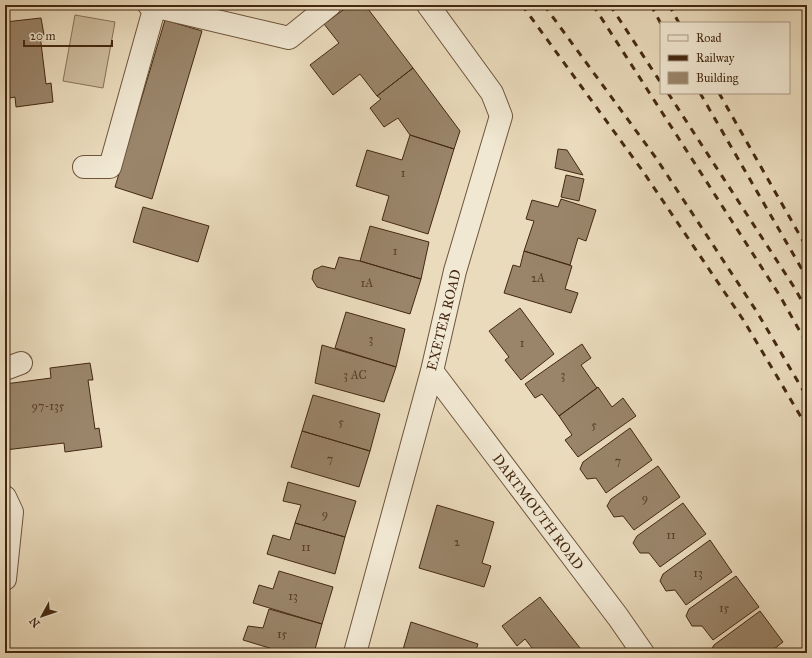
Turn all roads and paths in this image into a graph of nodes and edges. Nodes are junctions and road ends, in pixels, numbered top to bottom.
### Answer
1 (152, 5) edge
2 (330, 5) edge
3 (428, 5) edge
4 (84, 167) dead end
5 (432, 371) junction
6 (5, 496) edge
7 (5, 579) edge
8 (355, 653) edge
9 (643, 653) edge

1 - 2 street
1 - 4 street
3 - 5 street, EXETER ROAD
5 - 8 street, EXETER ROAD
5 - 9 street, DARTMOUTH ROAD
6 - 7 street

